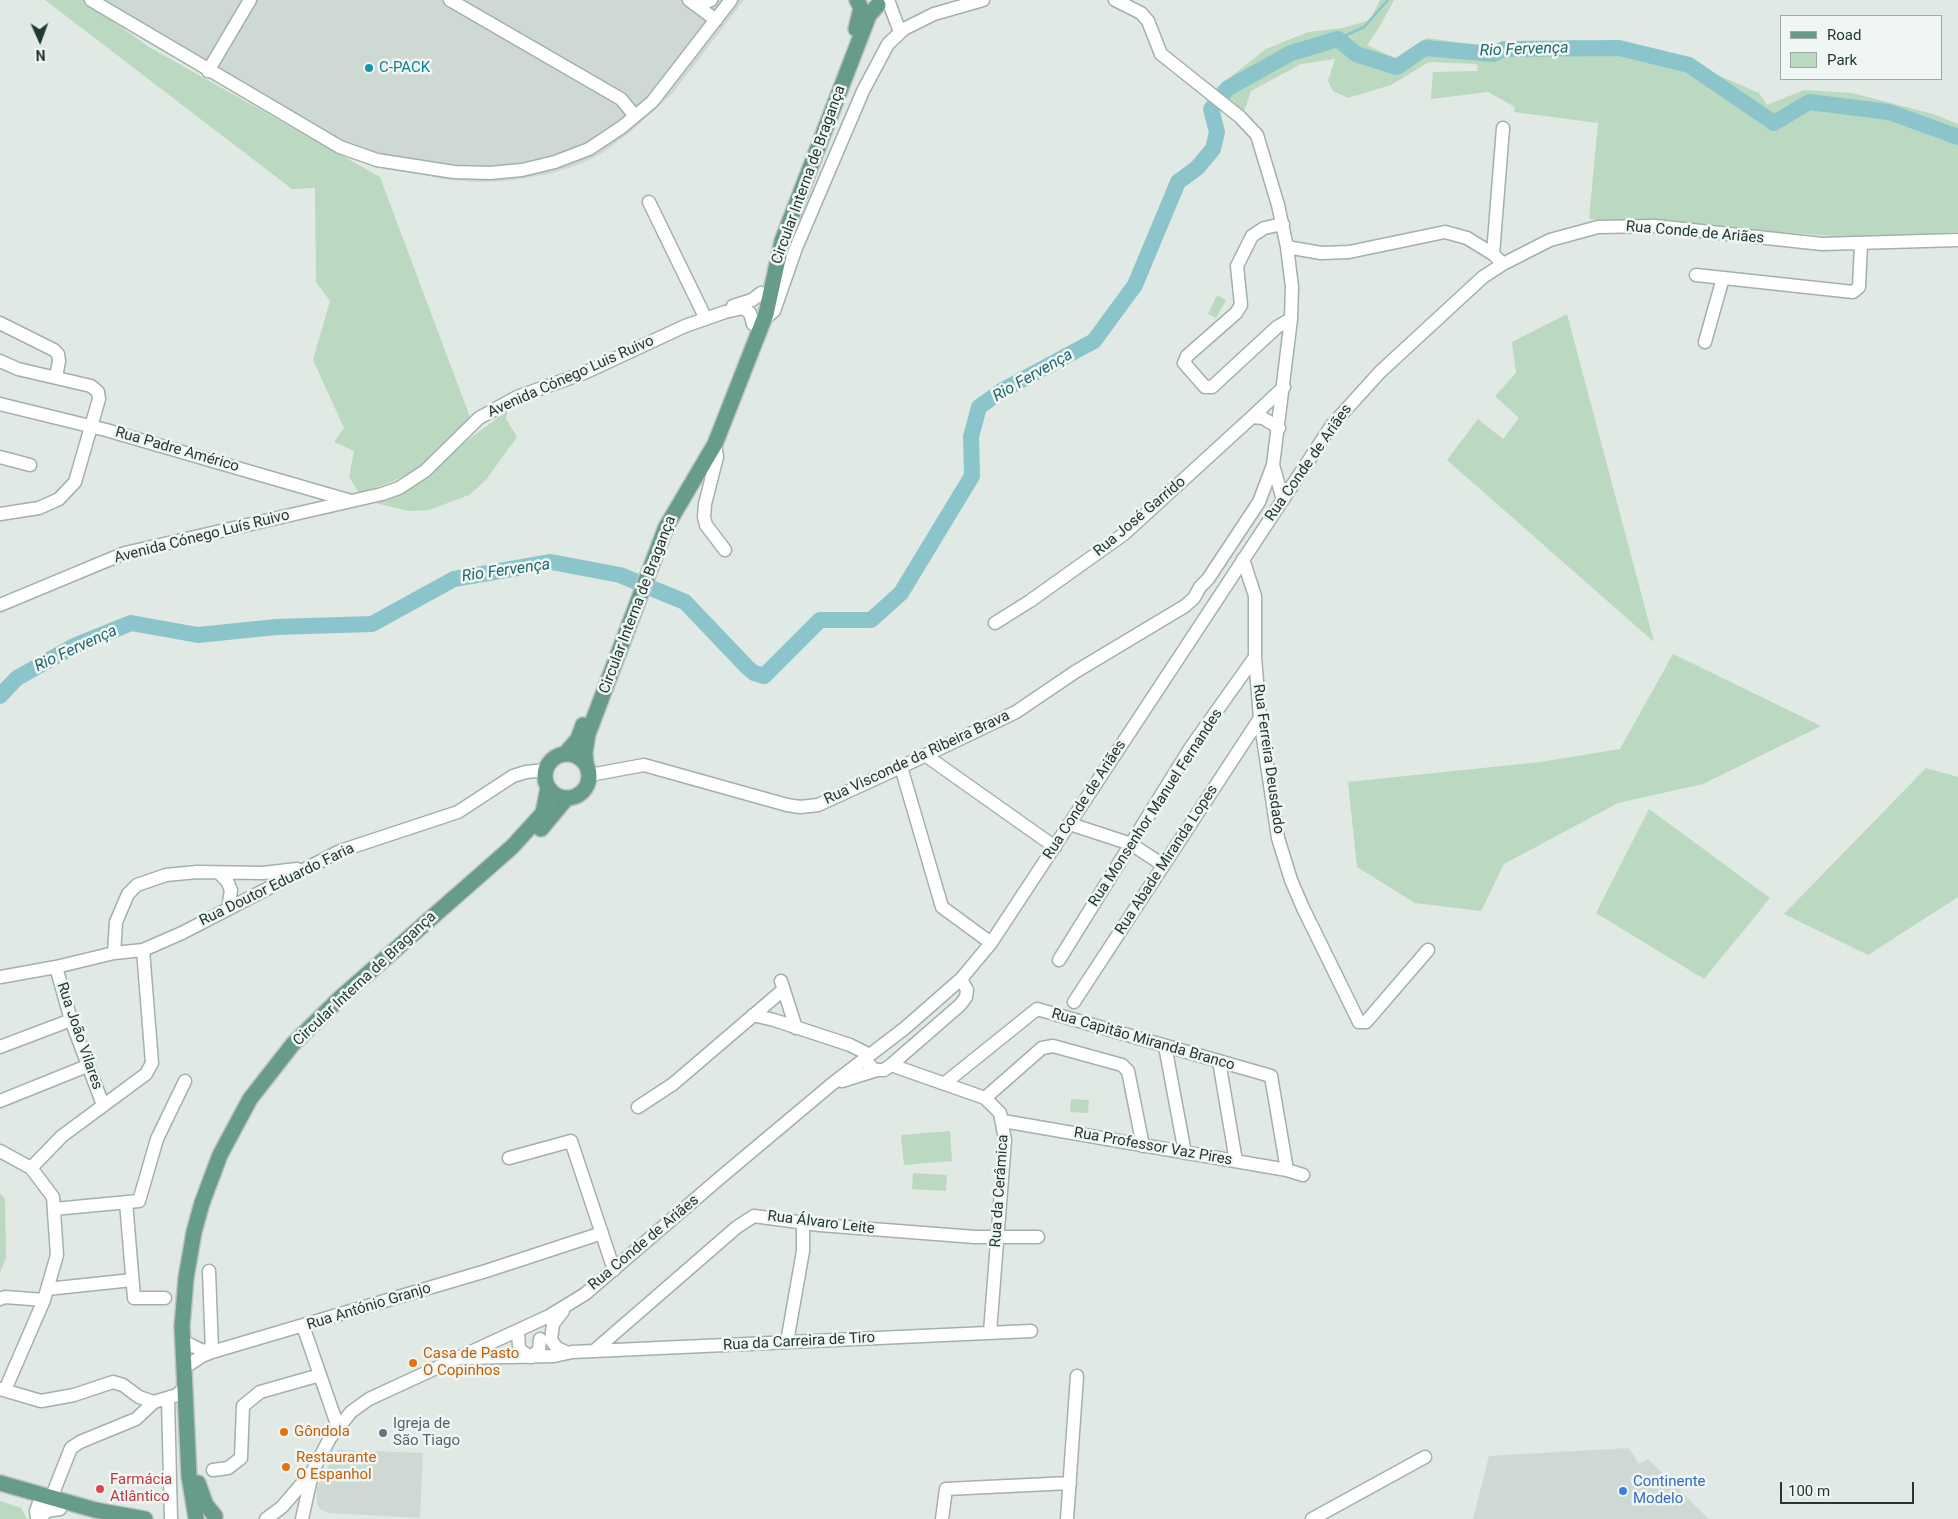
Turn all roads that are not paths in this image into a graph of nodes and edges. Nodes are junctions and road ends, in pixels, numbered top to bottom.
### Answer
1 (91, 0) edge
2 (250, 0) edge
3 (450, 0) edge
4 (711, 0) edge
5 (731, 0) edge
6 (856, 0) edge
7 (983, 0) edge
8 (1115, 0) edge
9 (884, 2) edge
10 (693, 3) edge
11 (716, 20) junction
12 (900, 32) junction
13 (208, 71) junction
14 (635, 116) junction
15 (1503, 128) dead end
16 (649, 202) dead end
17 (1282, 224) junction
18 (1958, 240) edge
19 (1861, 244) junction
20 (1288, 247) junction
21 (1493, 254) junction
22 (1503, 264) junction
23 (1696, 275) dead end
24 (1723, 278) junction
25 (762, 293) junction
26 (725, 312) junction
27 (706, 319) junction
28 (1291, 319) junction
29 (759, 321) junction
30 (0, 323) edge
31 (1705, 342) dead end
32 (0, 361) edge
33 (56, 377) junction
34 (1284, 387) junction
35 (0, 404) edge
36 (1252, 417) junction
37 (90, 426) junction
38 (1278, 428) junction
39 (715, 444) junction
40 (0, 457) edge
41 (30, 465) dead end
42 (1273, 465) junction
43 (1283, 500) junction
44 (352, 501) junction
45 (1259, 502) junction
46 (0, 514) edge
47 (1274, 514) junction
48 (657, 542) junction
49 (726, 550) dead end
50 (1243, 559) junction
51 (1208, 579) junction
52 (1222, 589) junction
53 (1194, 598) junction
54 (0, 605) edge
55 (1212, 606) junction
56 (995, 622) dead end
57 (622, 634) junction
58 (1255, 657) junction
59 (1260, 718) junction
60 (565, 754) junction
61 (925, 755) junction
62 (901, 767) junction
63 (546, 770) junction
64 (588, 770) junction
65 (548, 788) junction
66 (566, 799) junction
67 (1070, 824) junction
68 (1131, 844) junction
69 (1054, 847) junction
70 (1163, 865) junction
71 (304, 868) junction
72 (218, 873) junction
73 (228, 909) junction
74 (991, 943) junction
75 (143, 950) junction
76 (1428, 950) dead end
77 (114, 953) junction
78 (1059, 960) dead end
79 (56, 967) junction
80 (0, 976) edge
81 (961, 979) junction
82 (1074, 1002) dead end
83 (752, 1015) junction
84 (71, 1020) junction
85 (796, 1028) junction
86 (886, 1043) junction
87 (1165, 1046) junction
88 (0, 1047) edge
89 (870, 1055) junction
90 (1219, 1061) junction
91 (890, 1062) junction
92 (87, 1066) junction
93 (877, 1070) junction
94 (184, 1081) dead end
95 (946, 1083) junction
96 (832, 1084) junction
97 (985, 1098) junction
98 (0, 1101) edge
99 (103, 1105) junction
100 (638, 1107) dead end
101 (1003, 1122) junction
102 (1143, 1146) junction
103 (0, 1150) edge
104 (1185, 1153) junction
105 (508, 1158) dead end
106 (1236, 1161) junction
107 (31, 1168) junction
108 (1287, 1170) junction
109 (1303, 1175) dead end
110 (126, 1202) junction
111 (54, 1209) junction
112 (803, 1222) junction
113 (602, 1233) junction
114 (1038, 1237) dead end
115 (997, 1239) junction
116 (614, 1270) junction
117 (209, 1271) dead end
118 (132, 1280) junction
119 (45, 1295) junction
120 (164, 1298) dead end
121 (0, 1299) edge
122 (566, 1306) junction
123 (303, 1326) junction
124 (522, 1329) junction
125 (1030, 1330) dead end
126 (990, 1332) junction
127 (540, 1339) junction
128 (787, 1342) junction
129 (189, 1344) junction
130 (563, 1351) junction
131 (594, 1351) junction
132 (212, 1352) junction
133 (531, 1357) junction
134 (454, 1358) junction
135 (190, 1364) junction
136 (320, 1375) junction
137 (1077, 1376) dead end
138 (185, 1386) junction
139 (2, 1390) edge
140 (168, 1399) junction
141 (154, 1402) junction
142 (186, 1410) junction
143 (338, 1427) junction
144 (1425, 1458) dead end
145 (213, 1470) dead end
146 (312, 1472) junction
147 (0, 1483) edge
148 (1070, 1483) junction
149 (0, 1492) edge
150 (45, 1507) edge
151 (195, 1518) edge
152 (216, 1518) edge
153 (98, 1519) edge
154 (145, 1519) edge
155 (172, 1519) edge
156 (266, 1519) edge
157 (302, 1519) edge
158 (942, 1519) edge
159 (1067, 1519) edge
160 (1312, 1519) edge

1 - 13 street
2 - 13 street
3 - 14 street
4 - 10 street
5 - 11 street
6 - 9 main road
6 - 25 main road, Circular Interna de Bragança
7 - 12 street
8 - 17 street, Rua Visconde da Ribeira Brava
9 - 12 street
9 - 29 main road, Circular Interna de Bragança
10 - 11 street
11 - 14 street
12 - 29 street
13 - 14 street
15 - 21 street
16 - 27 street
17 - 20 street, Rua Visconde da Ribeira Brava
17 - 28 street
18 - 19 street, Rua Conde de Ariães
19 - 22 street, Rua Conde de Ariães
19 - 24 street
20 - 21 street
20 - 28 street, Rua Visconde da Ribeira Brava
21 - 22 street
22 - 43 street, Rua Conde de Ariães
23 - 24 street
24 - 31 street
25 - 26 street
25 - 29 main road, Circular Interna de Bragança
26 - 27 street, Avenida Cónego Luis Ruivo
26 - 29 street
27 - 44 street, Avenida Cónego Luis Ruivo
28 - 34 street, Rua Visconde da Ribeira Brava
29 - 39 main road, Circular Interna de Bragança
29 - 48 main road, Circular Interna de Bragança
30 - 33 street
32 - 33 street
33 - 37 street
34 - 36 street, Rua José Garrido
34 - 38 street, Rua Visconde da Ribeira Brava
35 - 37 street, Rua Padre Américo
36 - 38 street
36 - 56 street, Rua José Garrido
37 - 44 street, Rua Padre Américo
37 - 46 street
38 - 42 street, Rua Visconde da Ribeira Brava
39 - 48 main road, Circular Interna de Bragança
39 - 49 street
40 - 41 street
42 - 43 street
42 - 45 street, Rua Visconde da Ribeira Brava
43 - 47 street, Rua Conde de Ariães
44 - 54 street, Avenida Cónego Luís Ruivo
45 - 47 street
45 - 51 street, Rua Visconde da Ribeira Brava
47 - 50 street, Rua Conde de Ariães
48 - 57 main road, Circular Interna de Bragança
50 - 52 street, Rua Conde de Ariães
50 - 58 street, Rua Ferreira Deusdado
51 - 52 street
51 - 53 street, Rua Visconde da Ribeira Brava
52 - 55 street, Rua Conde de Ariães
53 - 55 street
53 - 61 street, Rua Visconde da Ribeira Brava
55 - 67 street, Rua Conde de Ariães
57 - 60 main road, Circular Interna de Bragança
57 - 64 main road, Circular Interna de Bragança
58 - 59 street, Rua Ferreira Deusdado
58 - 68 street, Rua Monsenhor Manuel Fernandes
59 - 70 street, Rua Abade Miranda Lopes
59 - 76 street, Rua Ferreira Deusdado
60 - 63 main road
60 - 64 main road
61 - 62 street, Rua Visconde da Ribeira Brava
61 - 69 street
62 - 64 street, Rua Visconde da Ribeira Brava
62 - 74 street
63 - 65 main road
63 - 71 street, Rua Doutor Eduardo Faria
64 - 66 main road
65 - 66 main road
65 - 138 main road, Circular Interna de Bragança
66 - 129 main road, Circular Interna de Bragança
67 - 68 street
67 - 69 street, Rua Conde de Ariães
68 - 70 street
68 - 78 street, Rua Monsenhor Manuel Fernandes
69 - 74 street, Rua Conde de Ariães
70 - 82 street, Rua Abade Miranda Lopes
71 - 72 street
71 - 73 street, Rua Doutor Eduardo Faria
72 - 73 street
72 - 77 street
73 - 75 street, Rua Doutor Eduardo Faria
74 - 81 street, Rua Conde de Ariães
75 - 77 street, Rua Doutor Eduardo Faria
75 - 99 street
77 - 79 street, Rua Doutor Eduardo Faria
79 - 80 street, Rua Doutor Eduardo Faria
79 - 84 street, Rua João Vilares
81 - 86 street, Rua Conde de Ariães
81 - 91 street
83 - 85 street, Rua da Cerâmica
83 - 85 street
83 - 100 street
84 - 88 street
84 - 92 street, Rua João Vilares
85 - 89 street, Rua da Cerâmica
86 - 89 street, Rua Conde de Ariães
86 - 91 street
87 - 90 street, Rua Capitão Miranda Branco
87 - 95 street, Rua Capitão Miranda Branco
87 - 104 street
89 - 91 street, Rua da Cerâmica
89 - 93 street
89 - 96 street, Rua Conde de Ariães
90 - 106 street
90 - 108 street, Rua Capitão Miranda Branco
91 - 93 street
91 - 95 street, Rua da Cerâmica
92 - 98 street
92 - 99 street, Rua João Vilares
93 - 96 street
94 - 110 street
95 - 97 street, Rua da Cerâmica
96 - 116 street, Rua Conde de Ariães
97 - 101 street, Rua da Cerâmica
97 - 102 street
99 - 107 street
101 - 102 street, Rua Professor Vaz Pires
101 - 115 street, Rua da Cerâmica
102 - 104 street, Rua Professor Vaz Pires
103 - 107 street
104 - 106 street, Rua Professor Vaz Pires
105 - 113 street
106 - 108 street, Rua Professor Vaz Pires
107 - 111 street
108 - 109 street, Rua Professor Vaz Pires
110 - 111 street
110 - 118 street
111 - 119 street
112 - 115 street, Rua Álvaro Leite
112 - 128 street
112 - 131 street, Rua Álvaro Leite
113 - 116 street
113 - 123 street, Rua António Granjo
114 - 115 street, Rua Álvaro Leite
115 - 126 street, Rua da Cerâmica
116 - 122 street, Rua Conde de Ariães
117 - 132 street
118 - 119 street
118 - 120 street
119 - 121 street
119 - 139 street
122 - 124 street, Rua Conde de Ariães
122 - 130 street
123 - 132 street, Rua António Granjo
123 - 136 street
124 - 127 street
124 - 133 street
124 - 134 street, Rua Conde de Ariães
125 - 126 street, Rua da Carreira de Tiro
126 - 128 street, Rua da Carreira de Tiro
127 - 130 street
127 - 133 street
128 - 131 street, Rua da Carreira de Tiro
129 - 132 street
129 - 135 main road, Circular Interna de Bragança
130 - 131 street, Rua da Carreira de Tiro
130 - 133 street, Rua da Carreira de Tiro
132 - 135 street, Rua António Granjo
133 - 134 street, Rua da Carreira de Tiro
134 - 143 street, Rua Conde de Ariães
135 - 152 main road, Circular Interna de Bragança
136 - 143 street
136 - 145 street
137 - 148 street
138 - 140 street
138 - 142 main road, Circular Interna de Bragança
139 - 141 street
140 - 141 street
140 - 142 street
140 - 155 street
141 - 150 street
142 - 151 main road, Circular Interna de Bragança
143 - 146 street, Rua Conde de Ariães
144 - 160 street
146 - 156 street, Rua Conde de Ariães
146 - 157 street, Rua Conde de Ariães
147 - 150 main road
148 - 158 street
148 - 159 street
149 - 150 main road
150 - 153 main road
150 - 154 main road
151 - 152 main road

